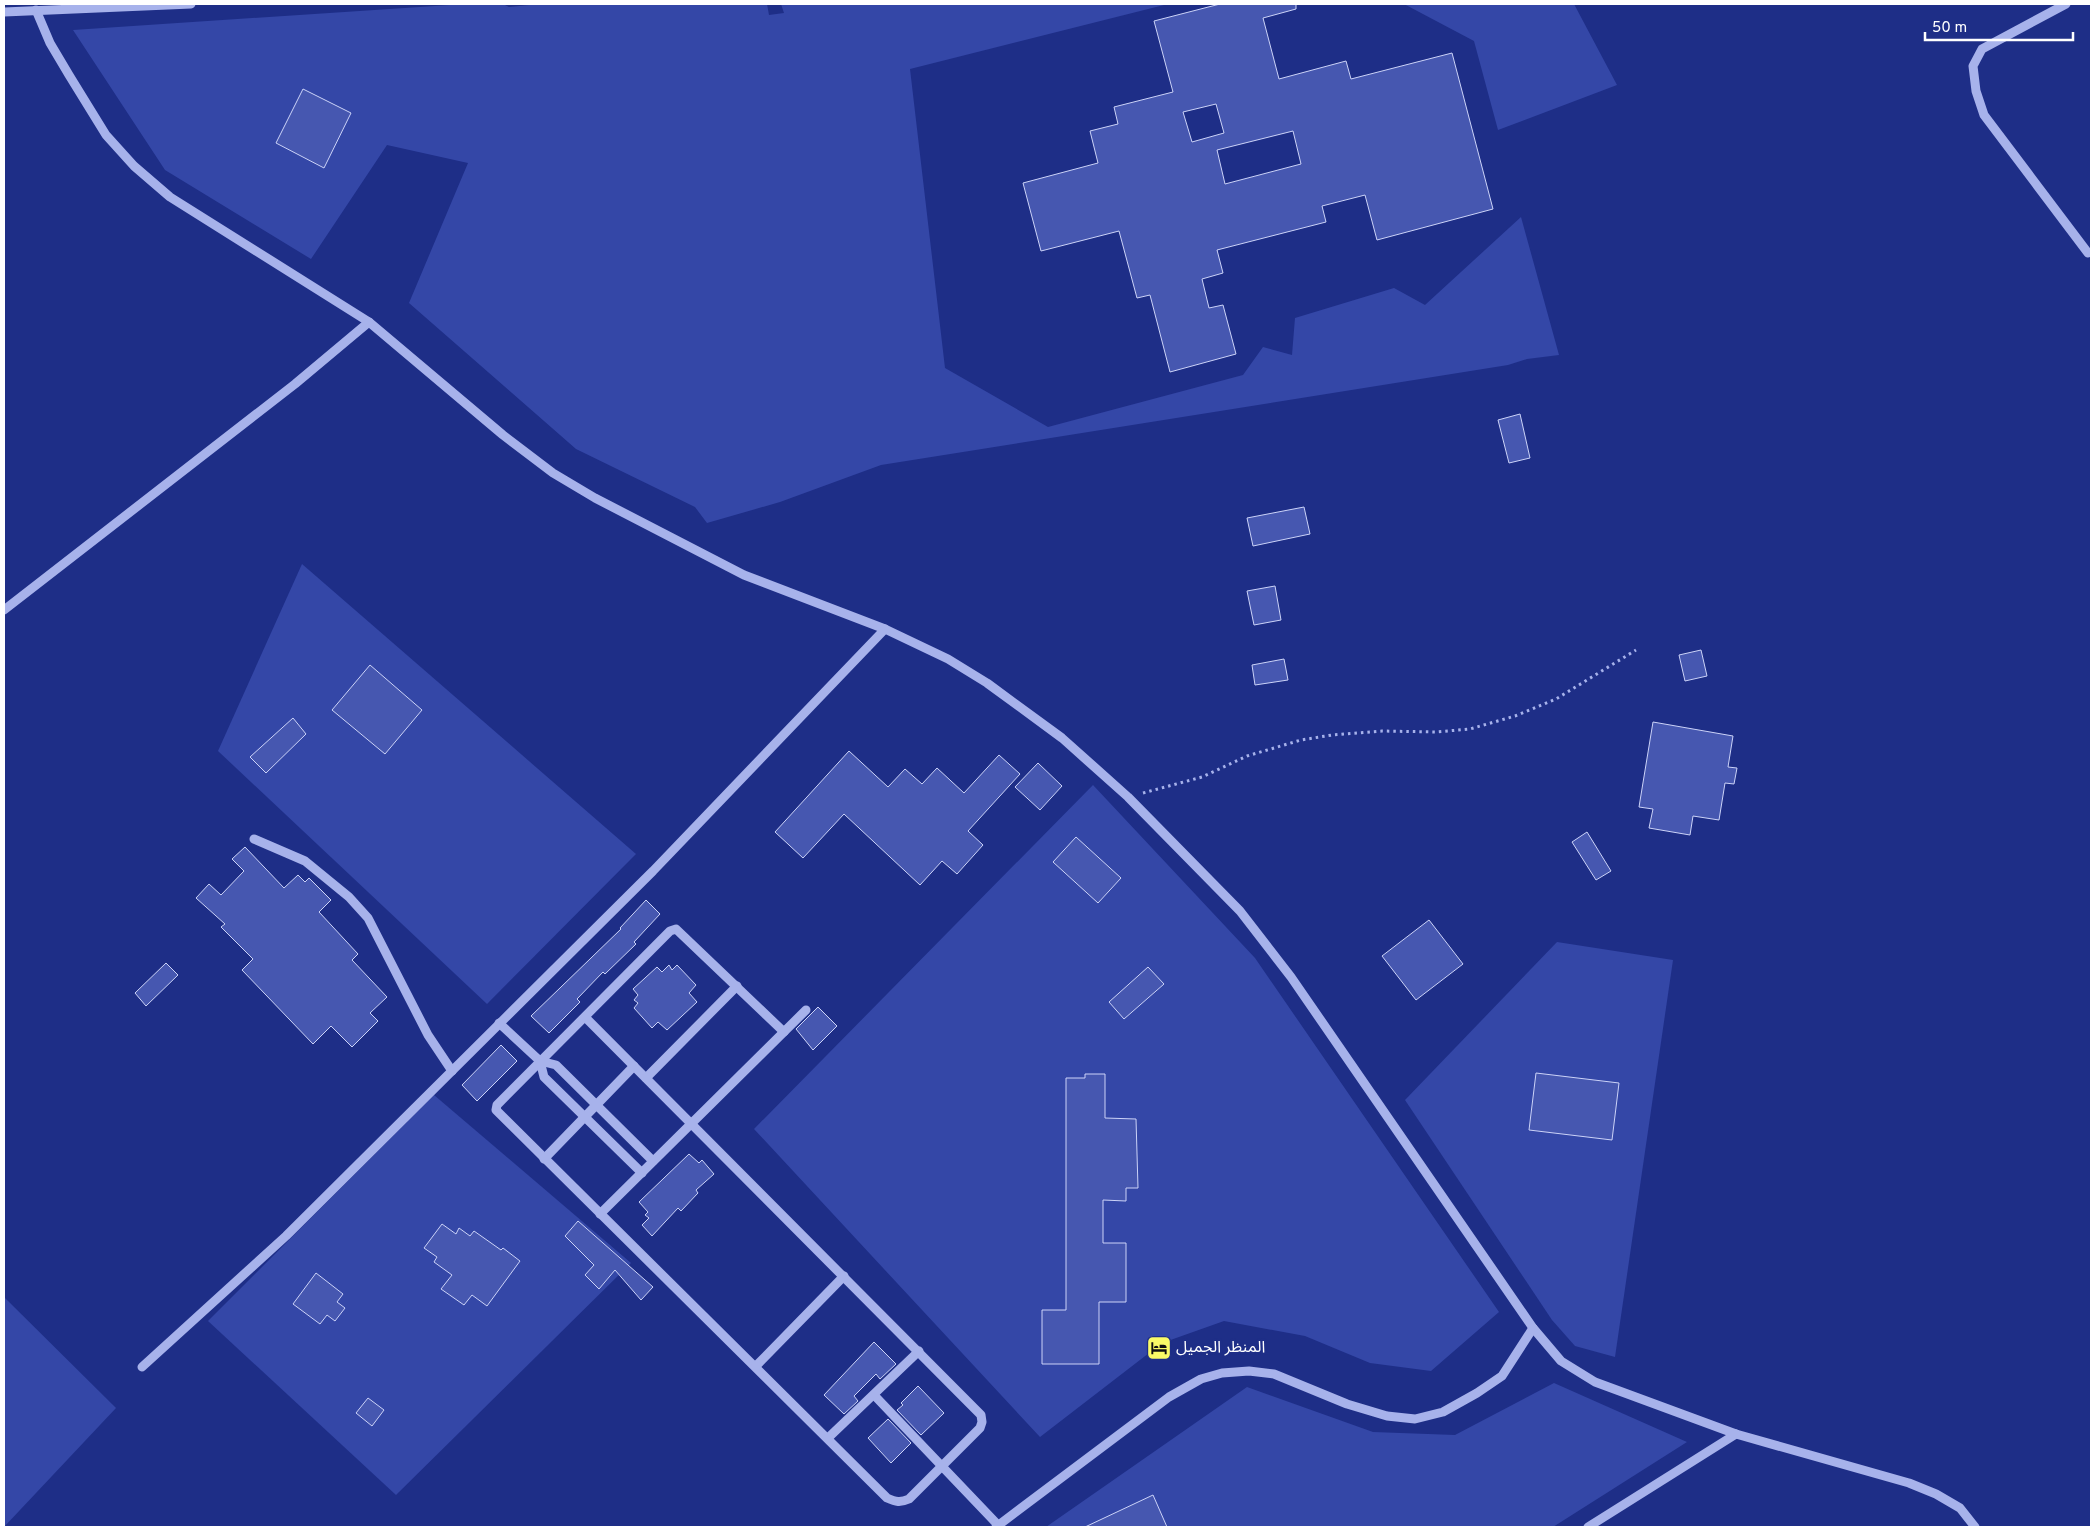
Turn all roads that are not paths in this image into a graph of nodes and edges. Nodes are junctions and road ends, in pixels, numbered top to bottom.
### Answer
1 (192, 4) edge
2 (2066, 4) edge
3 (36, 10) junction
4 (4, 12) edge
5 (2088, 253) dead end
6 (369, 322) junction
7 (4, 610) edge
8 (885, 629) junction
9 (254, 839) dead end
10 (737, 986) junction
11 (806, 1010) dead end
12 (585, 1017) junction
13 (499, 1024) junction
14 (784, 1032) junction
15 (540, 1061) junction
16 (634, 1066) junction
17 (452, 1070) junction
18 (646, 1078) junction
19 (596, 1105) junction
20 (584, 1118) junction
21 (692, 1124) junction
22 (544, 1159) junction
23 (652, 1161) junction
24 (642, 1173) junction
25 (600, 1214) junction
26 (844, 1276) junction
27 (1533, 1328) junction
28 (919, 1351) junction
29 (756, 1366) junction
30 (142, 1367) dead end
31 (874, 1395) junction
32 (1736, 1434) junction
33 (828, 1438) junction
34 (943, 1465) junction
35 (998, 1526) edge
36 (1588, 1527) edge
37 (1975, 1527) edge

1 - 3 street
2 - 5 street
3 - 4 street
3 - 6 street
6 - 7 street
6 - 8 street
8 - 13 street
8 - 27 street
9 - 17 street
10 - 12 street
10 - 14 street
10 - 18 street
11 - 14 street
12 - 15 street
12 - 16 street
13 - 15 street
13 - 17 street
14 - 21 street
15 - 19 street
15 - 20 street
15 - 22 street
16 - 18 street
16 - 19 street
17 - 30 street
18 - 21 street
19 - 20 street
19 - 23 street
20 - 22 street
20 - 24 street
21 - 23 street
21 - 26 street
22 - 25 street
23 - 24 street
24 - 25 street
25 - 29 street
26 - 28 street
26 - 29 street
27 - 32 street
27 - 35 street
28 - 31 street
28 - 34 street
29 - 33 street
31 - 33 street
31 - 34 street
32 - 36 street
32 - 37 street
33 - 34 street
34 - 35 street

